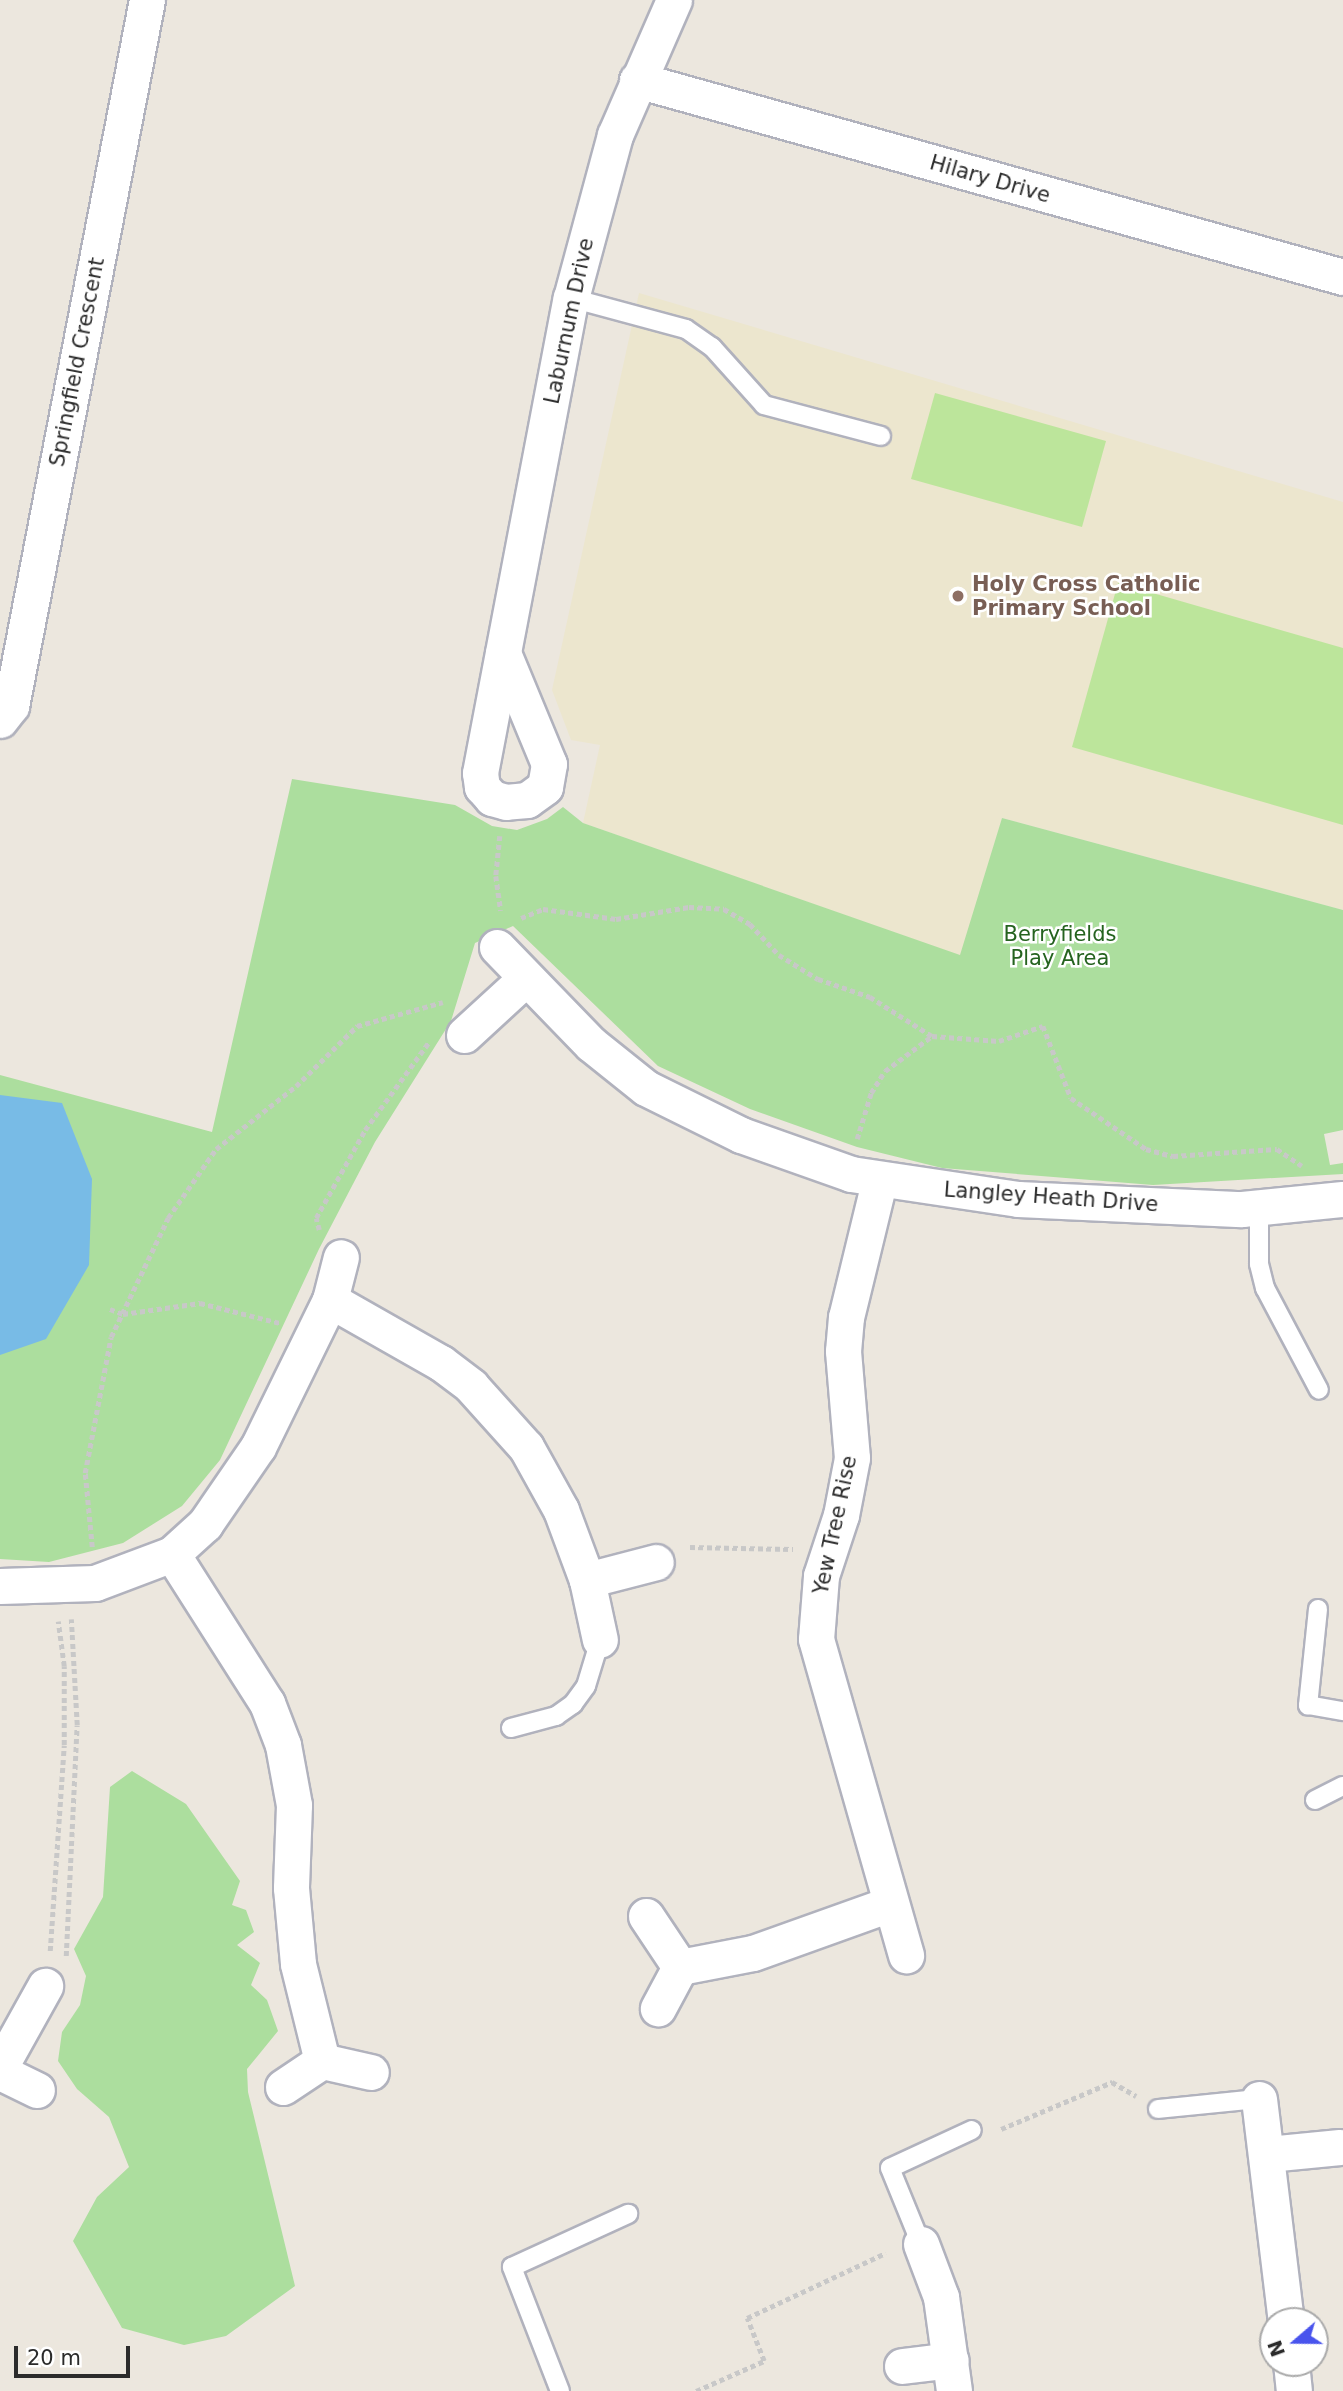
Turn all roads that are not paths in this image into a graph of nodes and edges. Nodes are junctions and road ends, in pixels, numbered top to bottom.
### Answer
1 (147, 0) edge
2 (674, 0) edge
3 (637, 80) junction
4 (1343, 277) edge
5 (571, 298) junction
6 (881, 436) dead end
7 (503, 653) junction
8 (0, 720) edge
9 (500, 936) road end
10 (526, 979) junction
11 (464, 1035) road end
12 (865, 1178) junction
13 (1335, 1200) edge
14 (1259, 1207) junction
15 (341, 1257) road end
16 (330, 1300) junction
17 (1319, 1390) dead end
18 (172, 1554) junction
19 (656, 1562) road end
20 (587, 1580) junction
21 (0, 1586) edge
22 (1318, 1609) dead end
23 (600, 1640) joint
24 (1343, 1711) edge
25 (511, 1728) dead end
26 (1343, 1786) edge
27 (1315, 1800) dead end
28 (890, 1904) junction
29 (646, 1916) dead end
30 (906, 1955) dead end
31 (680, 1967) junction
32 (45, 1986) road end
33 (658, 2008) dead end
34 (322, 2061) junction
35 (0, 2069) edge
36 (371, 2073) dead end
37 (282, 2087) dead end
38 (37, 2090) dead end
39 (1259, 2099) joint
40 (1158, 2109) road end
41 (972, 2130) road end
42 (1340, 2147) dead end
43 (1268, 2154) junction
44 (628, 2214) dead end
45 (920, 2241) joint
46 (1284, 2307) edge
47 (902, 2366) dead end
48 (953, 2375) edge
49 (560, 2391) edge

1 - 8 street, Springfield Crescent
2 - 3 street, Laburnum Drive
3 - 4 street, Hilary Drive
3 - 5 street, Laburnum Drive
5 - 6 lane
5 - 7 street, Laburnum Drive
7 - 7 street, Laburnum Drive
9 - 10 street, Langley Heath Drive
10 - 11 street
10 - 12 street, Langley Heath Drive
12 - 14 street, Langley Heath Drive
12 - 28 street, Yew Tree Rise
13 - 14 street, Langley Heath Drive
14 - 17 lane
15 - 16 street
16 - 18 street
16 - 20 street
18 - 21 street
18 - 34 street
19 - 20 street
20 - 23 street
22 - 24 lane
23 - 25 lane
26 - 27 lane
28 - 30 street, Yew Tree Rise
28 - 31 street
29 - 31 street
31 - 33 street
32 - 35 street
34 - 36 street
34 - 37 street
35 - 38 street
39 - 40 lane
39 - 43 street
41 - 45 lane
42 - 43 street
43 - 46 street
44 - 49 lane
45 - 48 street
47 - 48 street

